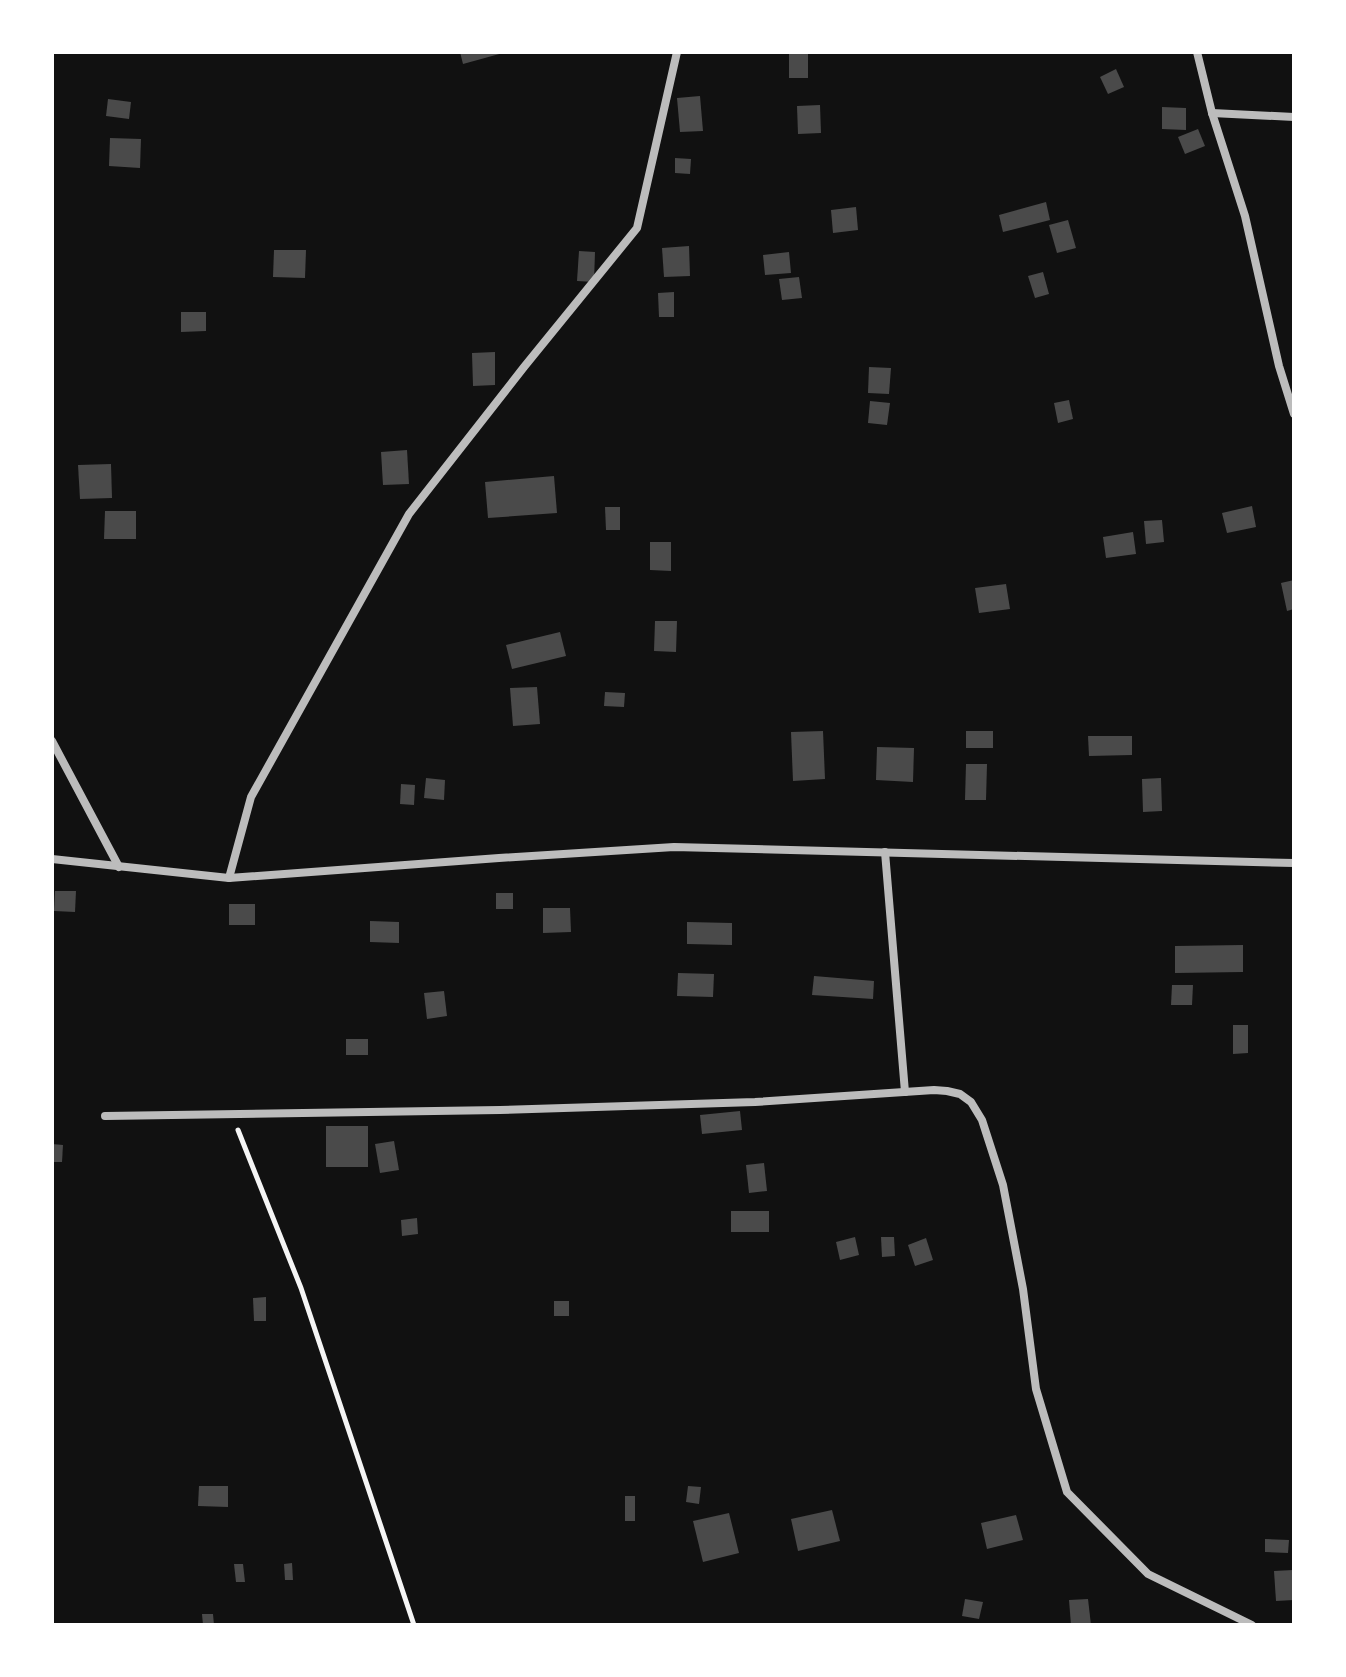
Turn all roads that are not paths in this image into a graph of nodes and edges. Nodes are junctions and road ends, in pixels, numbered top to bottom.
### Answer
1 (677, 52) edge
2 (1197, 52) edge
3 (1212, 113) junction
4 (1294, 117) edge
5 (1294, 414) edge
6 (52, 741) edge
7 (885, 852) junction
8 (52, 859) edge
9 (1294, 863) edge
10 (119, 867) junction
11 (229, 878) junction
12 (905, 1092) junction
13 (105, 1116) dead end
14 (1252, 1625) edge

1 - 11 street
2 - 3 street
3 - 4 street
3 - 5 street
6 - 10 street
7 - 9 street
7 - 11 street
7 - 12 street
8 - 10 street
10 - 11 street
12 - 13 street
12 - 14 street

